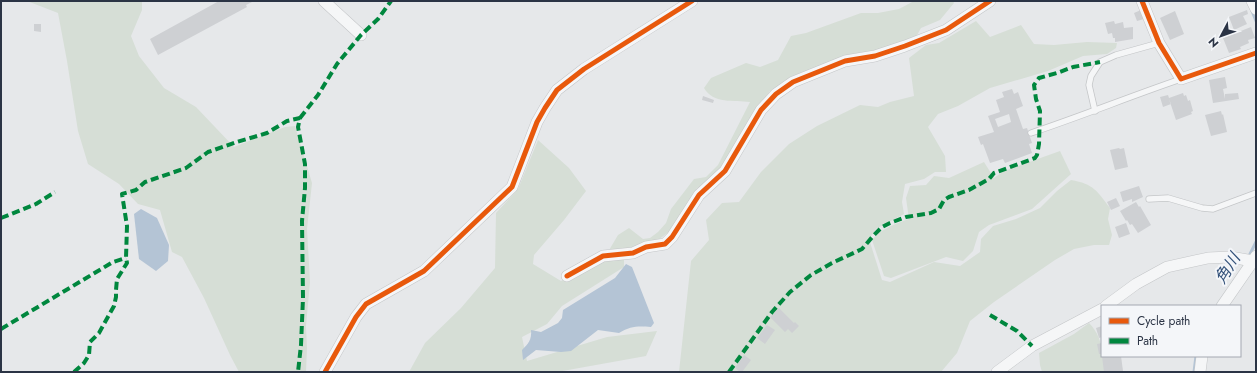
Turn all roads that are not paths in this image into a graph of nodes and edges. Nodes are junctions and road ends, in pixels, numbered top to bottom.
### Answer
1 (324, 1) edge
2 (692, 1) edge
3 (990, 1) edge
4 (1142, 1) edge
5 (1252, 1) edge
6 (1256, 9) edge
7 (362, 35) dead end
8 (1159, 43) junction
9 (1256, 53) edge
10 (1181, 79) junction
11 (1095, 111) junction
12 (1032, 133) dead end
13 (1256, 193) edge
14 (1148, 199) dead end
15 (1255, 258) edge
16 (567, 276) dead end
17 (1107, 305) edge
18 (1223, 305) edge
19 (1101, 310) edge
20 (1202, 357) edge
21 (325, 372) edge
22 (997, 372) edge
23 (1200, 372) edge

1 - 7 street
2 - 21 street
3 - 16 street
4 - 8 street
5 - 6 street
8 - 10 street
8 - 11 lane
9 - 10 street
10 - 11 lane
11 - 12 lane
13 - 14 lane
15 - 17 street
15 - 18 street
19 - 22 street
20 - 23 street

